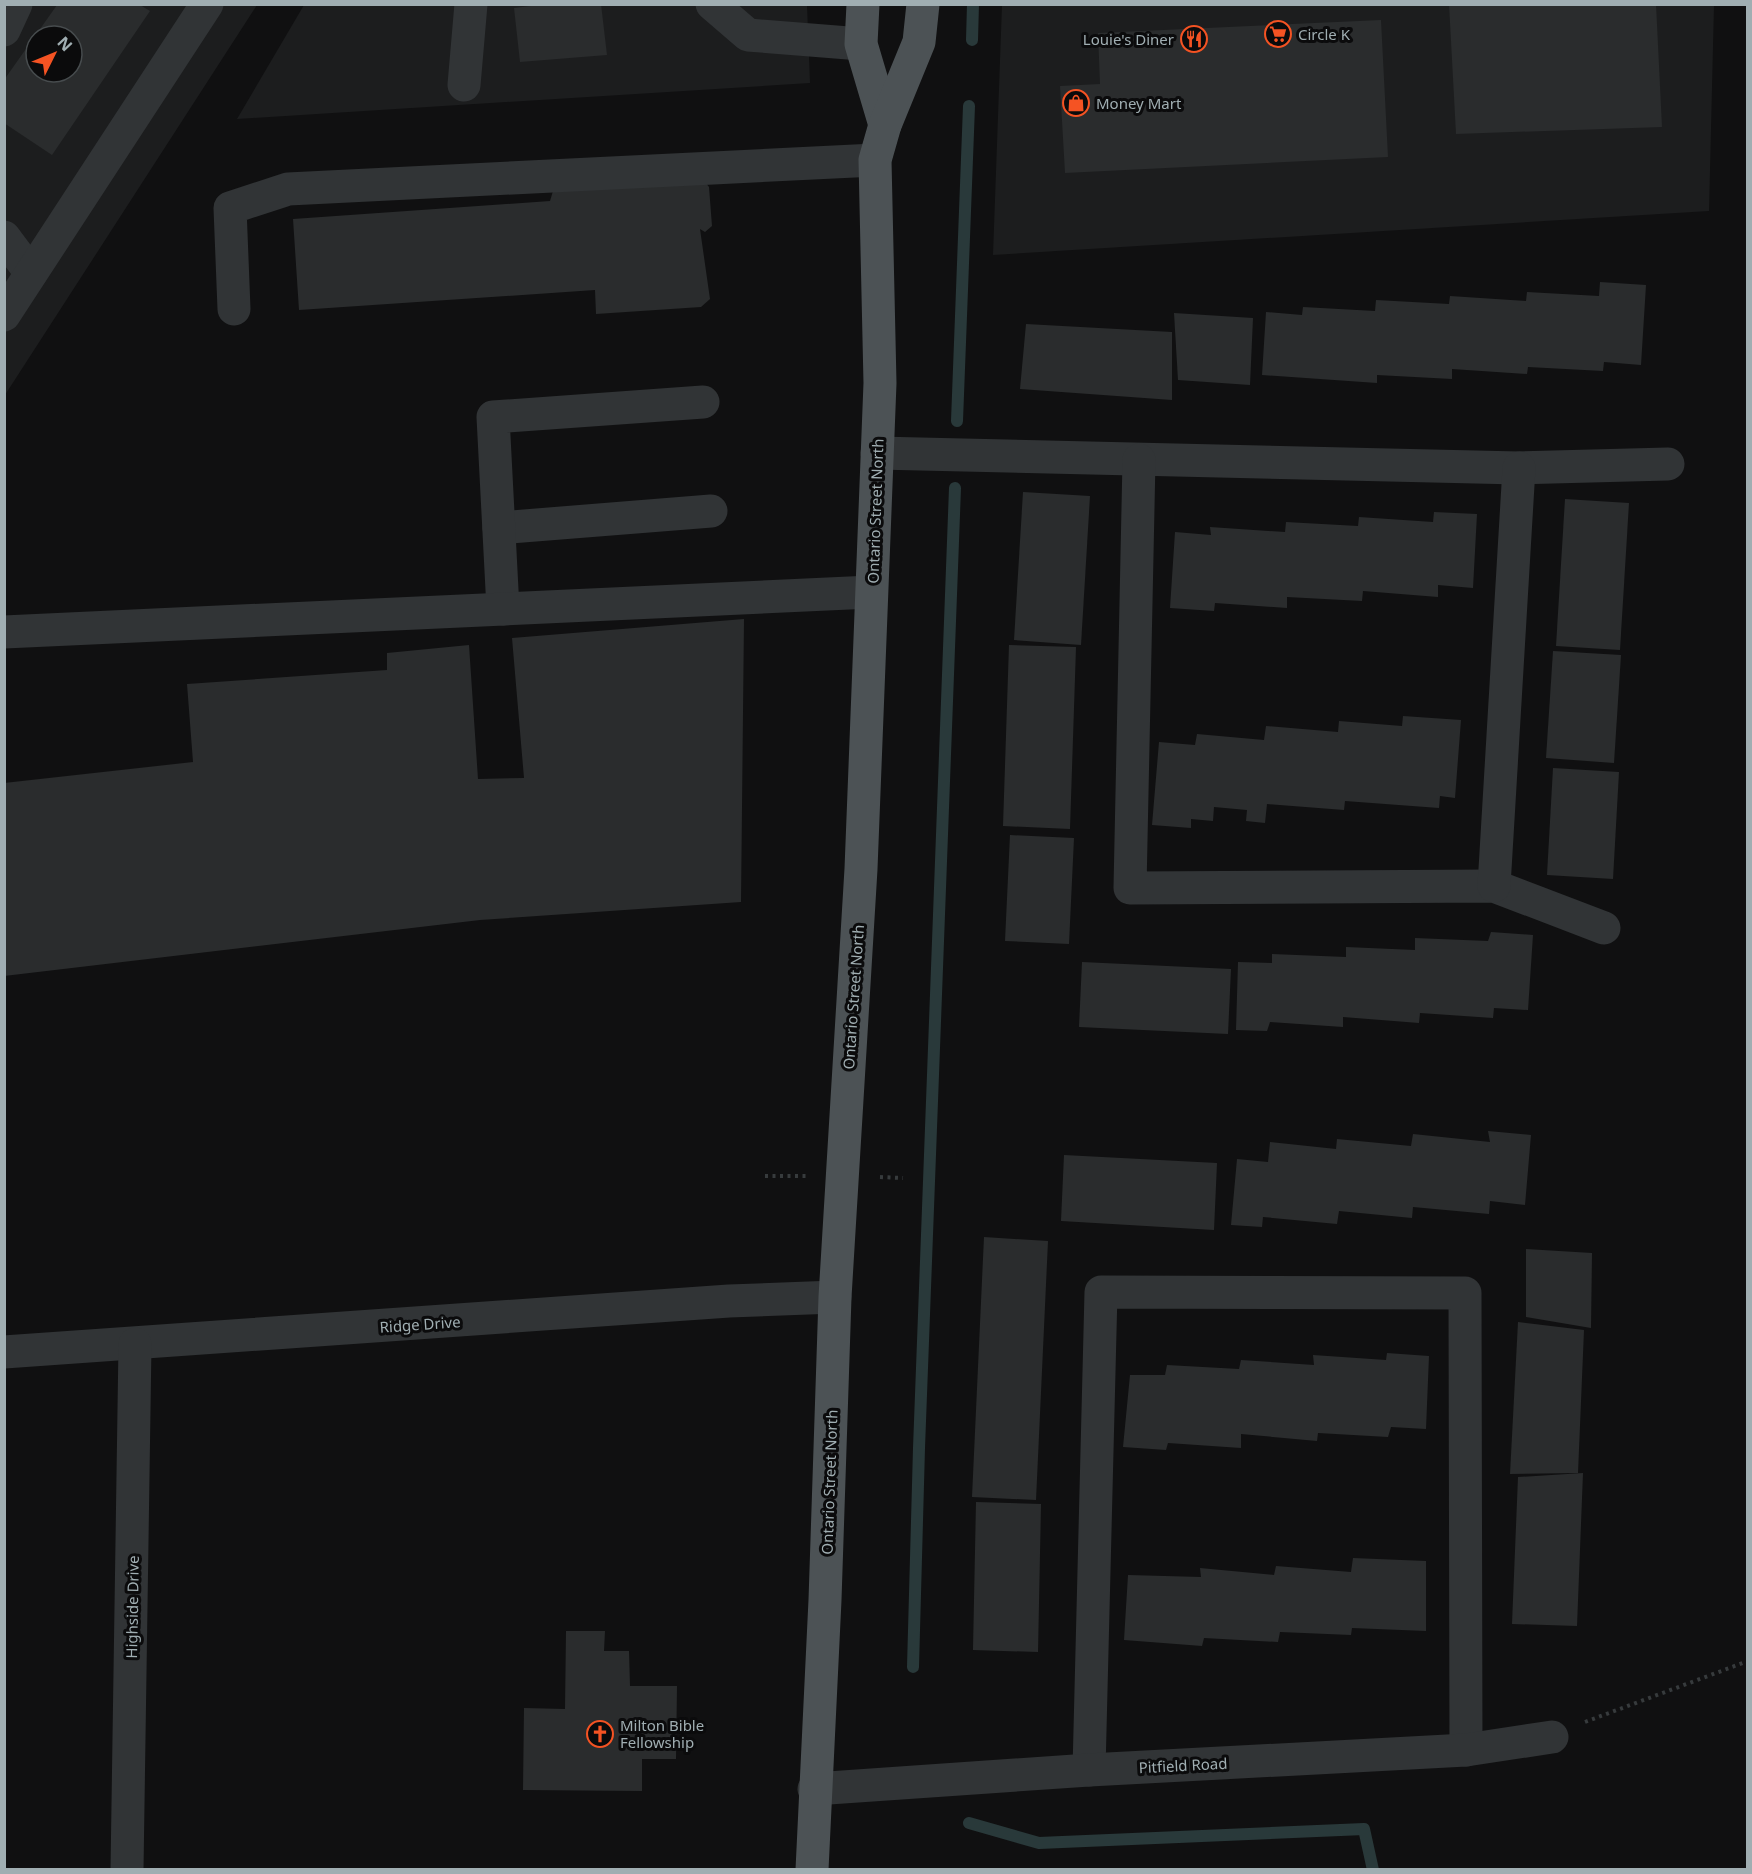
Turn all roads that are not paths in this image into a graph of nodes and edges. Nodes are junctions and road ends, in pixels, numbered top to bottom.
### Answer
1 (16, 4) edge
2 (207, 4) edge
3 (471, 4) edge
4 (712, 4) edge
5 (863, 4) edge
6 (923, 4) edge
7 (4, 30) edge
8 (861, 44) junction
9 (464, 86) dead end
10 (885, 125) junction
11 (875, 160) junction
12 (4, 237) edge
13 (31, 273) junction
14 (234, 309) dead end
15 (4, 315) edge
16 (703, 402) dead end
17 (877, 453) junction
18 (1139, 460) junction
19 (1668, 464) dead end
20 (1519, 468) junction
21 (711, 511) dead end
22 (499, 528) junction
23 (871, 592) junction
24 (503, 609) junction
25 (4, 632) edge
26 (1494, 886) junction
27 (1605, 928) dead end
28 (835, 1297) junction
29 (135, 1344) junction
30 (4, 1352) edge
31 (1552, 1737) road end
32 (1466, 1750) junction
33 (1089, 1770) junction
34 (814, 1789) junction
35 (127, 1869) edge
36 (812, 1869) edge

1 - 7 street
2 - 13 street
3 - 9 street
4 - 8 street
5 - 8 main road
6 - 10 main road, Ontario Street North
8 - 10 main road
10 - 11 main road, Ontario Street North
11 - 14 street
11 - 17 main road, Ontario Street North
12 - 13 street
13 - 15 street
16 - 22 street
17 - 18 street
17 - 23 main road, Ontario Street North
18 - 20 street
18 - 26 street
19 - 20 street
20 - 26 street
21 - 22 street
22 - 24 street
23 - 24 street
23 - 28 main road, Ontario Street North
24 - 25 street
26 - 27 street
28 - 29 street, Ridge Drive
28 - 34 main road, Ontario Street North
29 - 30 street, Ridge Drive
29 - 35 street, Highside Drive
31 - 32 street, Pitfield Road
32 - 33 street, Pitfield Road
32 - 33 street
33 - 34 street, Pitfield Road
34 - 36 main road, Ontario Street North

